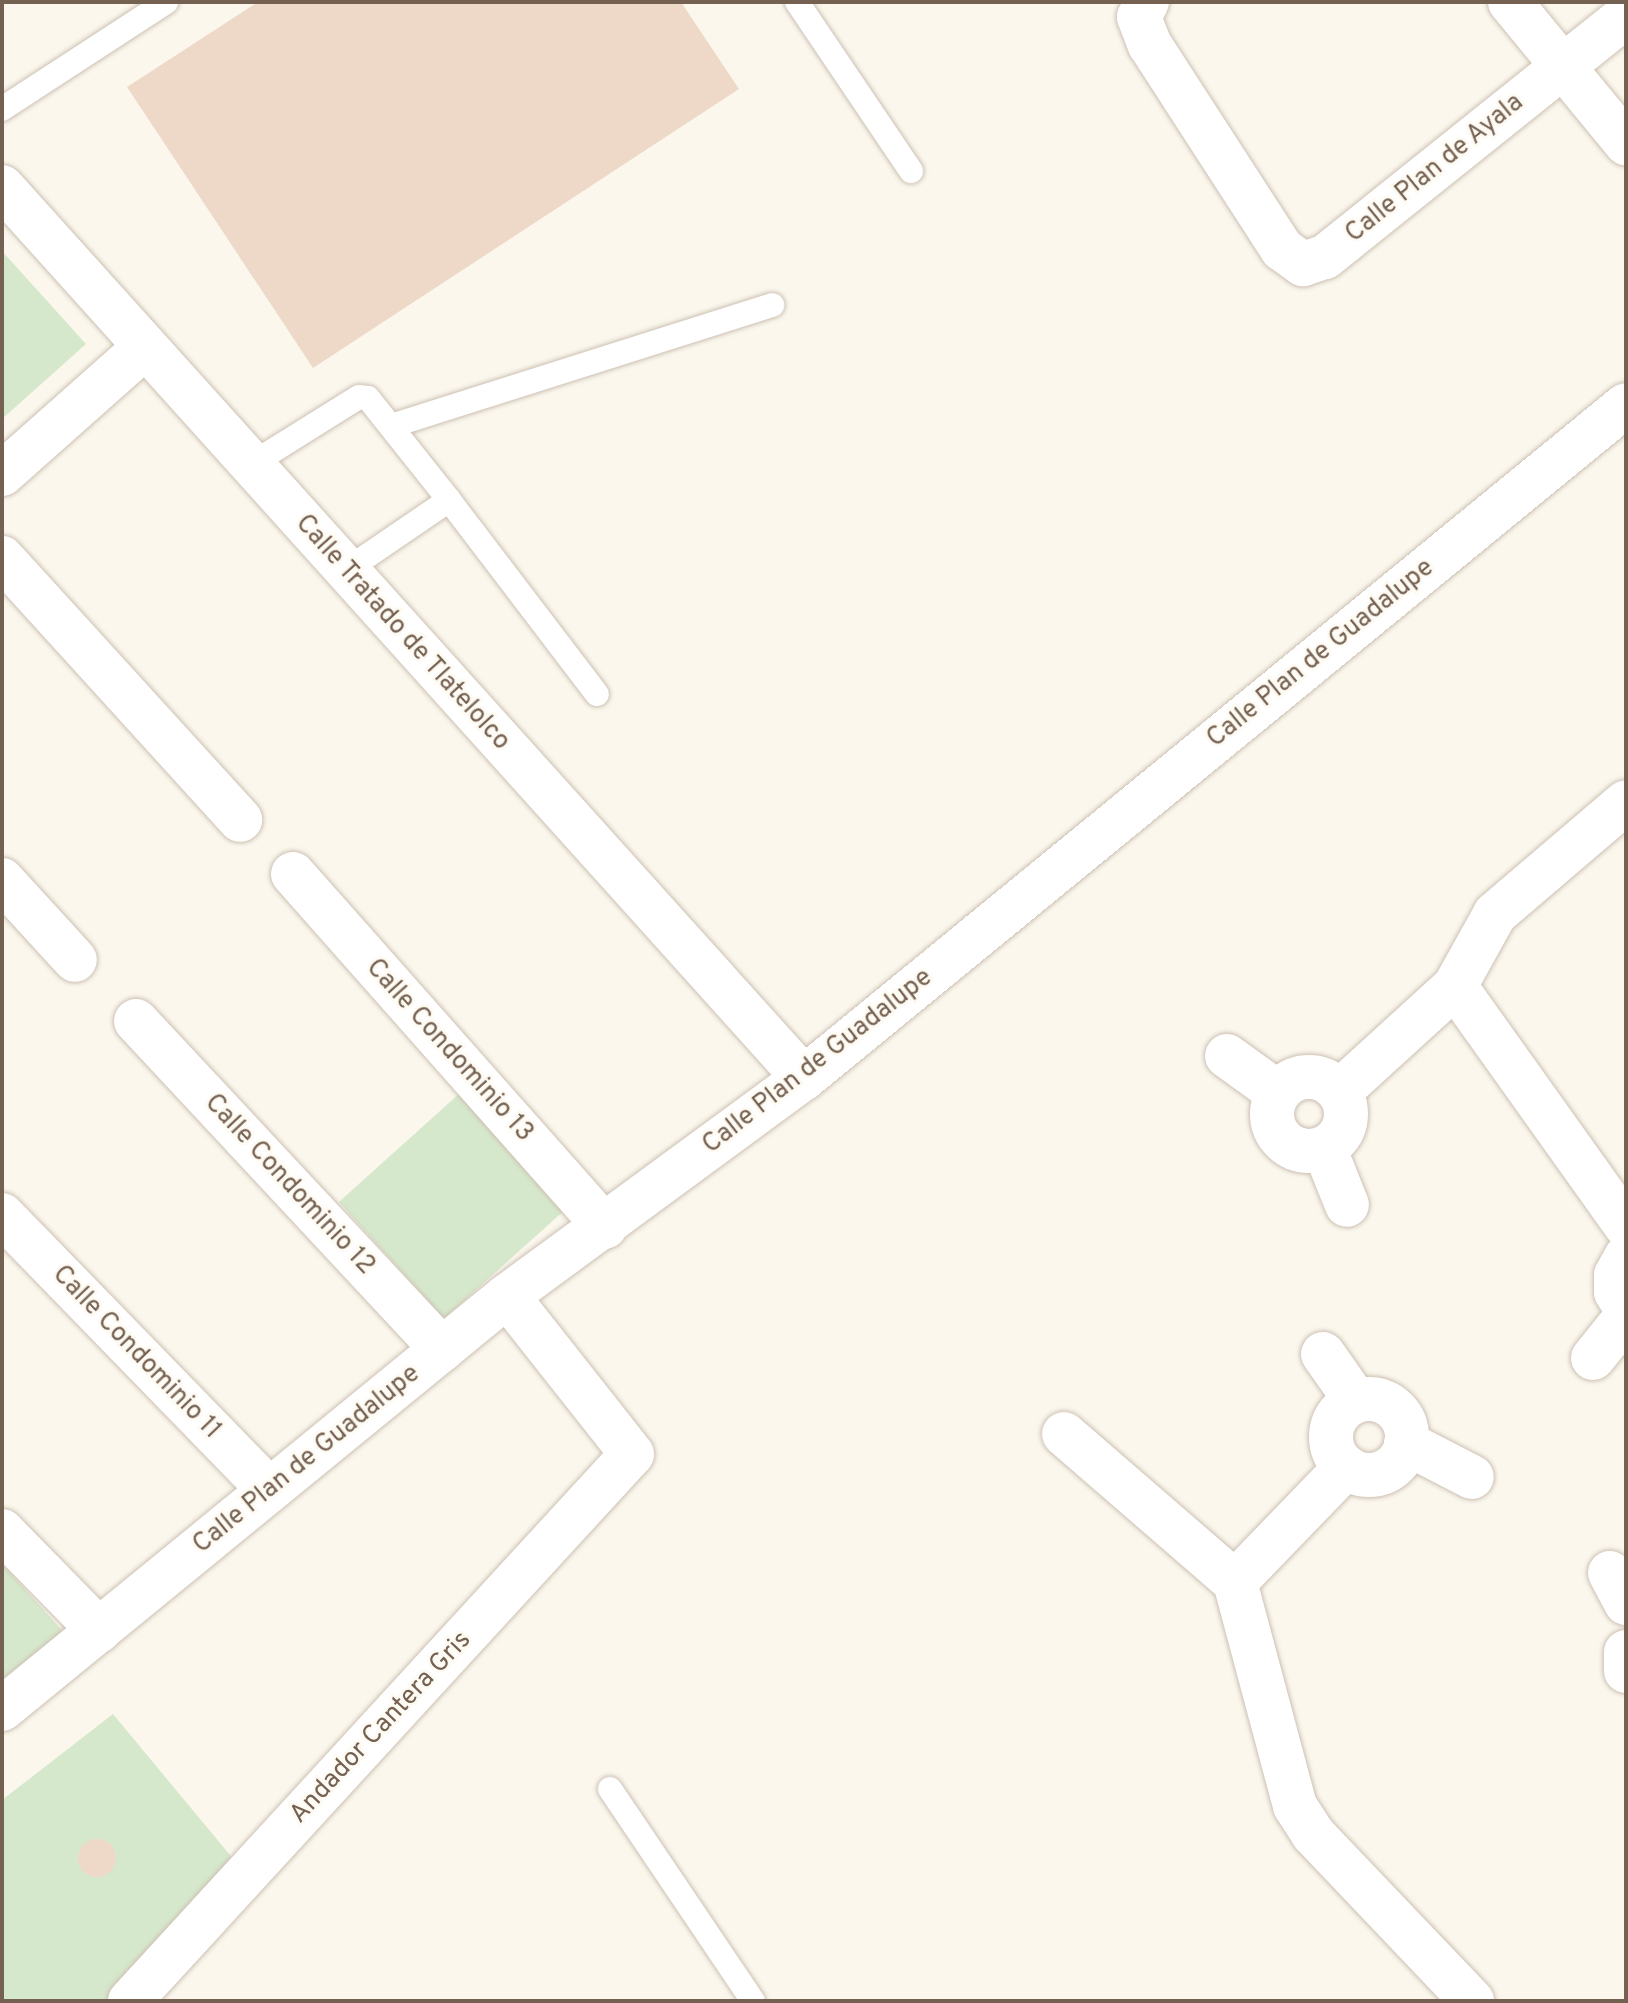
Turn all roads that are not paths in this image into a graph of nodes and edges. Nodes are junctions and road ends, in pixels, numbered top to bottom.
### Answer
1 (166, 2) edge
2 (797, 2) edge
3 (1510, 2) edge
4 (1143, 9) edge
5 (1626, 16) edge
6 (1563, 66) junction
7 (2, 109) edge
8 (1626, 143) edge
9 (911, 171) dead end
10 (2, 187) edge
11 (772, 305) dead end
12 (144, 348) junction
13 (1626, 405) edge
14 (391, 426) junction
15 (250, 465) junction
16 (2, 474) edge
17 (449, 500) junction
18 (2, 558) edge
19 (345, 571) junction
20 (597, 694) dead end
21 (1626, 802) edge
22 (240, 820) dead end
23 (293, 874) dead end
24 (2, 880) edge
25 (75, 960) dead end
26 (1455, 986) junction
27 (136, 1021) dead end
28 (1227, 1056) dead end
29 (804, 1078) junction
30 (1277, 1092) junction
31 (1339, 1092) junction
32 (1325, 1150) junction
33 (1347, 1205) dead end
34 (2, 1215) edge
35 (1626, 1226) edge
36 (605, 1227) junction
37 (1626, 1257) edge
38 (507, 1296) junction
39 (1626, 1308) edge
40 (1626, 1317) edge
41 (442, 1349) junction
42 (1323, 1354) dead end
43 (1593, 1358) dead end
44 (1356, 1401) junction
45 (1064, 1434) dead end
46 (1406, 1443) junction
47 (1346, 1467) junction
48 (1472, 1477) dead end
49 (269, 1490) junction
50 (2, 1531) edge
51 (1235, 1582) junction
52 (99, 1630) junction
53 (1626, 1652) edge
54 (1626, 1671) edge
55 (2, 1709) edge
56 (610, 1789) dead end
57 (130, 2001) edge
58 (753, 2001) edge
59 (1472, 2001) edge

1 - 7 lane
2 - 9 lane
3 - 6 street
4 - 6 street, Calle Plan de Ayala
5 - 6 street, Calle Plan de Ayala
6 - 8 street
10 - 12 street, Calle Tratado de Tlatelolco
11 - 14 lane
12 - 15 street, Calle Tratado de Tlatelolco
12 - 16 street
13 - 29 street, Calle Plan de Guadalupe
14 - 15 lane
14 - 17 lane
15 - 19 street, Calle Tratado de Tlatelolco
17 - 19 lane
17 - 20 lane
18 - 22 street
19 - 29 street, Calle Tratado de Tlatelolco
21 - 26 street
23 - 36 street, Calle Condominio 13
24 - 25 street
26 - 31 street
26 - 35 street
27 - 41 street, Calle Condominio 12
28 - 30 street
29 - 36 street, Calle Plan de Guadalupe
30 - 31 street
30 - 32 street
31 - 32 street
32 - 33 street
34 - 49 street, Calle Condominio 11
36 - 38 street, Calle Plan de Guadalupe
37 - 39 street
38 - 41 street, Calle Plan de Guadalupe
38 - 57 street, Andador Cantera Gris
40 - 43 street
41 - 49 street, Calle Plan de Guadalupe
42 - 44 street
44 - 46 street
44 - 47 street
45 - 51 street
46 - 47 street
46 - 48 street
47 - 51 street
49 - 52 street, Calle Plan de Guadalupe
50 - 52 street
51 - 59 street
52 - 55 street, Calle Plan de Guadalupe
53 - 54 street
56 - 58 lane

